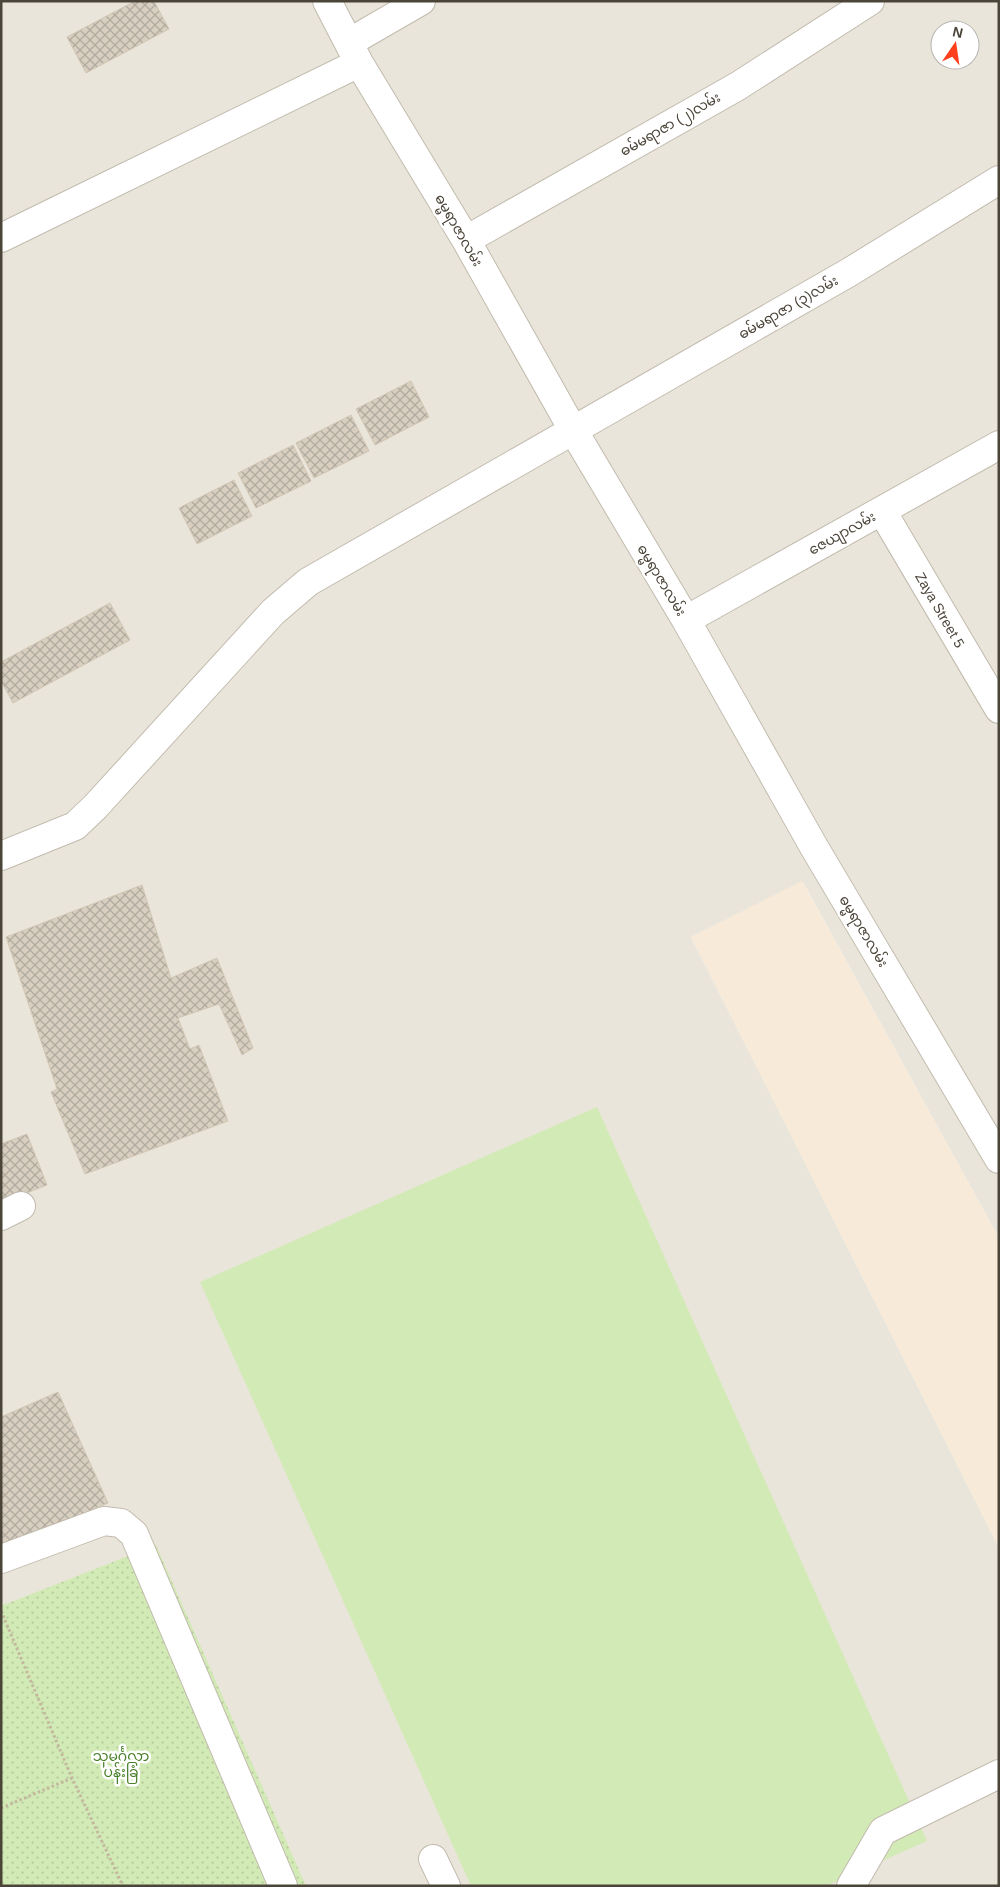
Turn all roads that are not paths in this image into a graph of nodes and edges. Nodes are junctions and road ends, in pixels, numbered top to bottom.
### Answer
1 (327, 1) edge
2 (421, 1) edge
3 (870, 1) edge
4 (354, 52) junction
5 (999, 180) edge
6 (1, 238) edge
7 (466, 240) junction
8 (573, 430) junction
9 (999, 446) edge
10 (882, 511) junction
11 (686, 620) junction
12 (999, 709) edge
13 (1, 856) edge
14 (999, 1159) edge
15 (1, 1560) edge
16 (999, 1774) edge
17 (433, 1859) dead end
18 (283, 1886) edge
19 (446, 1886) edge
20 (851, 1886) edge

1 - 4 street, ဓမ္မရာဇာလမ်း
2 - 4 street
3 - 7 street, ဓမ်မရာဇာ (၂)လမ်း
4 - 6 street
4 - 7 street, ဓမ္မရာဇာလမ်း
5 - 8 street, ဓမ်မရာဇာ (၃)လမ်း
7 - 8 street, ဓမ္မရာဇာလမ်း
8 - 11 street, ဓမ္မရာဇာလမ်း
8 - 13 street, ဓမ်မရာဇာ (၃)လမ်း
9 - 10 street, ဇေယျာလမ်း
10 - 11 street, ဇေယျာလမ်း
10 - 12 street, Zaya Street 5
11 - 14 street, ဓမ္မရာဇာလမ်း
15 - 18 street
16 - 20 street
17 - 19 street

